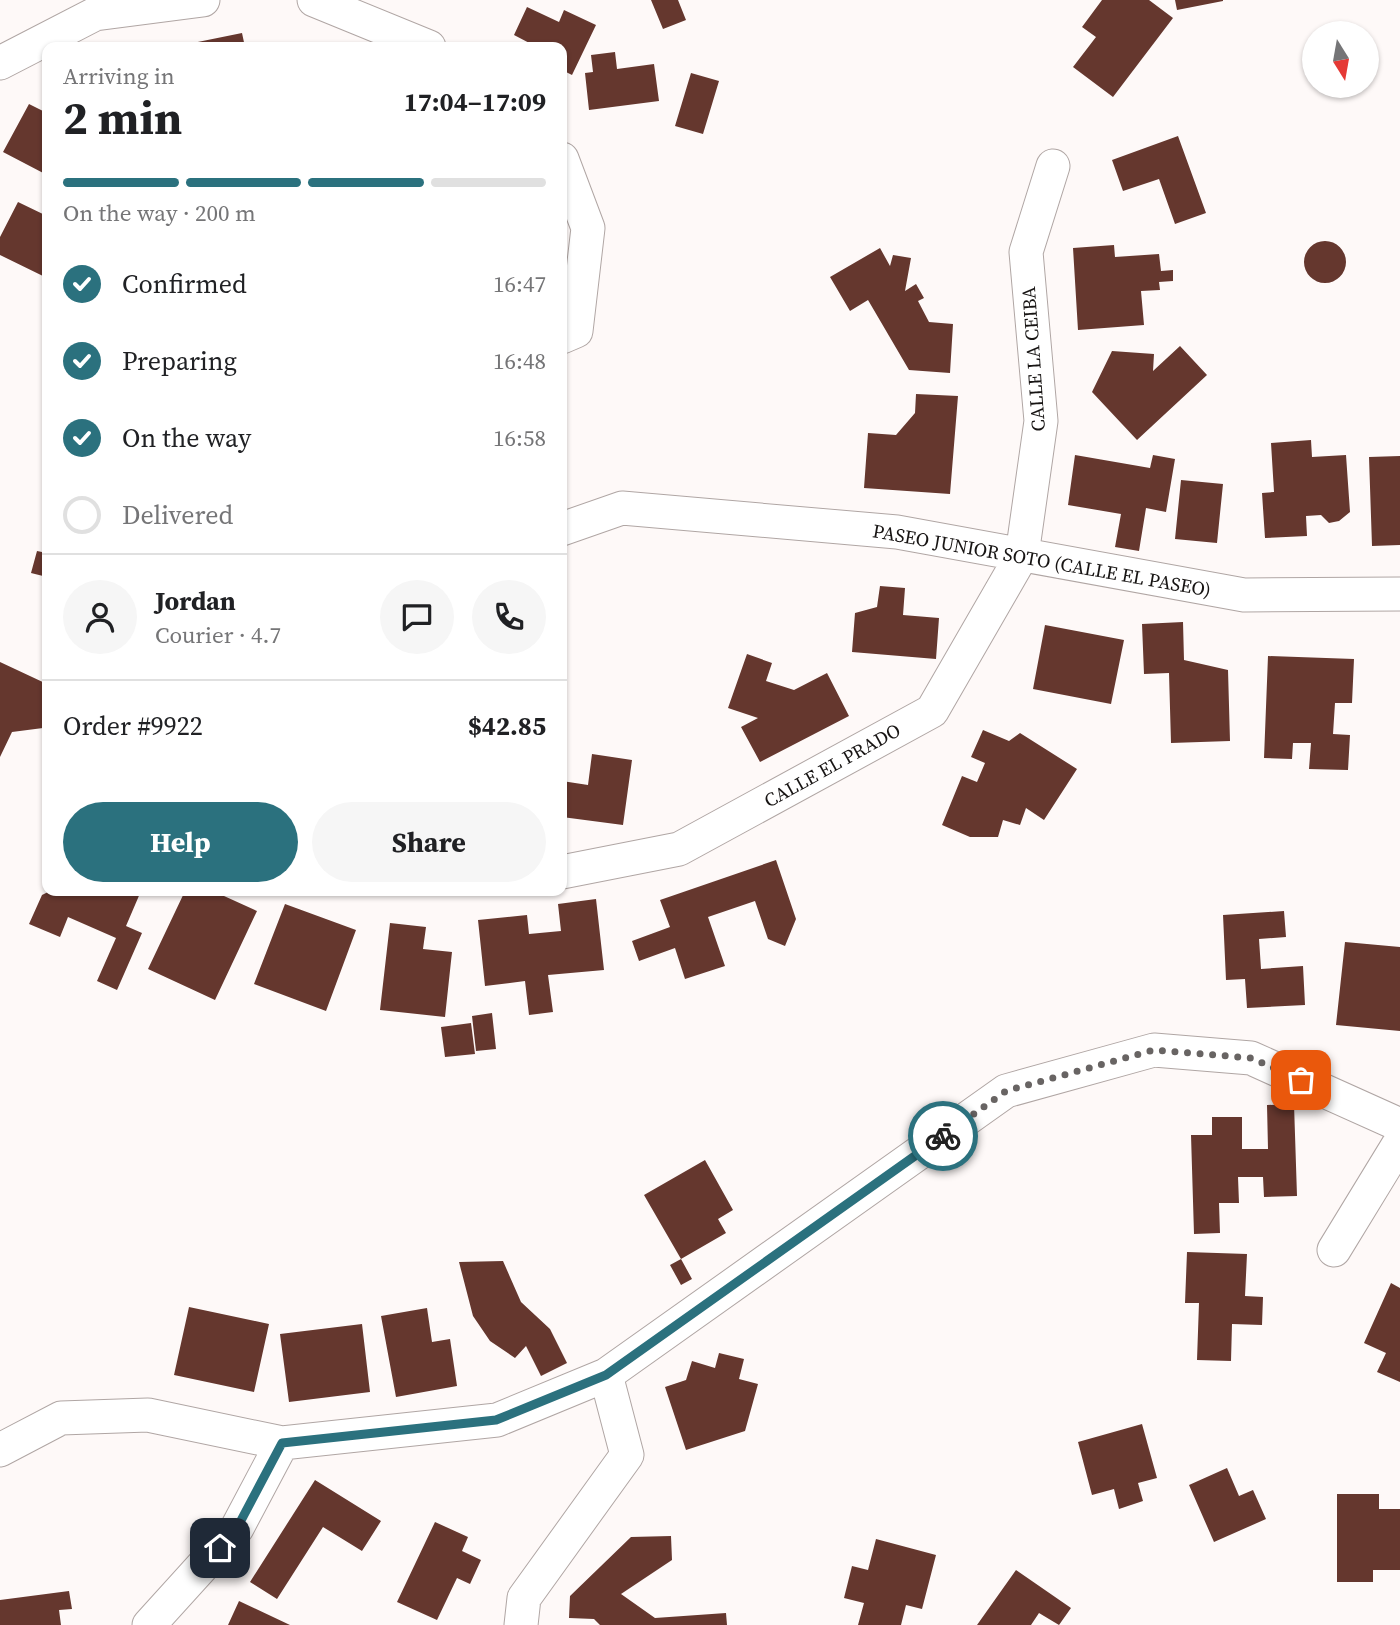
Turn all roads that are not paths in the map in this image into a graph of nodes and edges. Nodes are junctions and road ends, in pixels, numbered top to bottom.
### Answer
1 (203, 0) edge
2 (314, 0) edge
3 (417, 42) edge
4 (0, 63) edge
5 (1053, 166) dead end
6 (567, 172) edge
7 (567, 335) edge
8 (567, 527) edge
9 (1023, 555) junction
10 (1400, 594) edge
11 (567, 871) edge
12 (1400, 1125) edge
13 (1400, 1142) edge
14 (1334, 1250) dead end
15 (606, 1375) junction
16 (282, 1443) junction
17 (0, 1450) edge
18 (149, 1625) edge
19 (521, 1625) edge

1 - 4 street
2 - 3 street
5 - 9 street, CALLE LA CEIBA
6 - 7 street
8 - 9 street, PASEO JUNIOR SOTO (CALLE EL PASEO)
9 - 10 street, PASEO JUNIOR SOTO (CALLE EL PASEO)
9 - 11 street, CALLE EL PRADO
12 - 15 street
13 - 14 street
15 - 16 street
15 - 19 street
16 - 17 street
16 - 18 street

